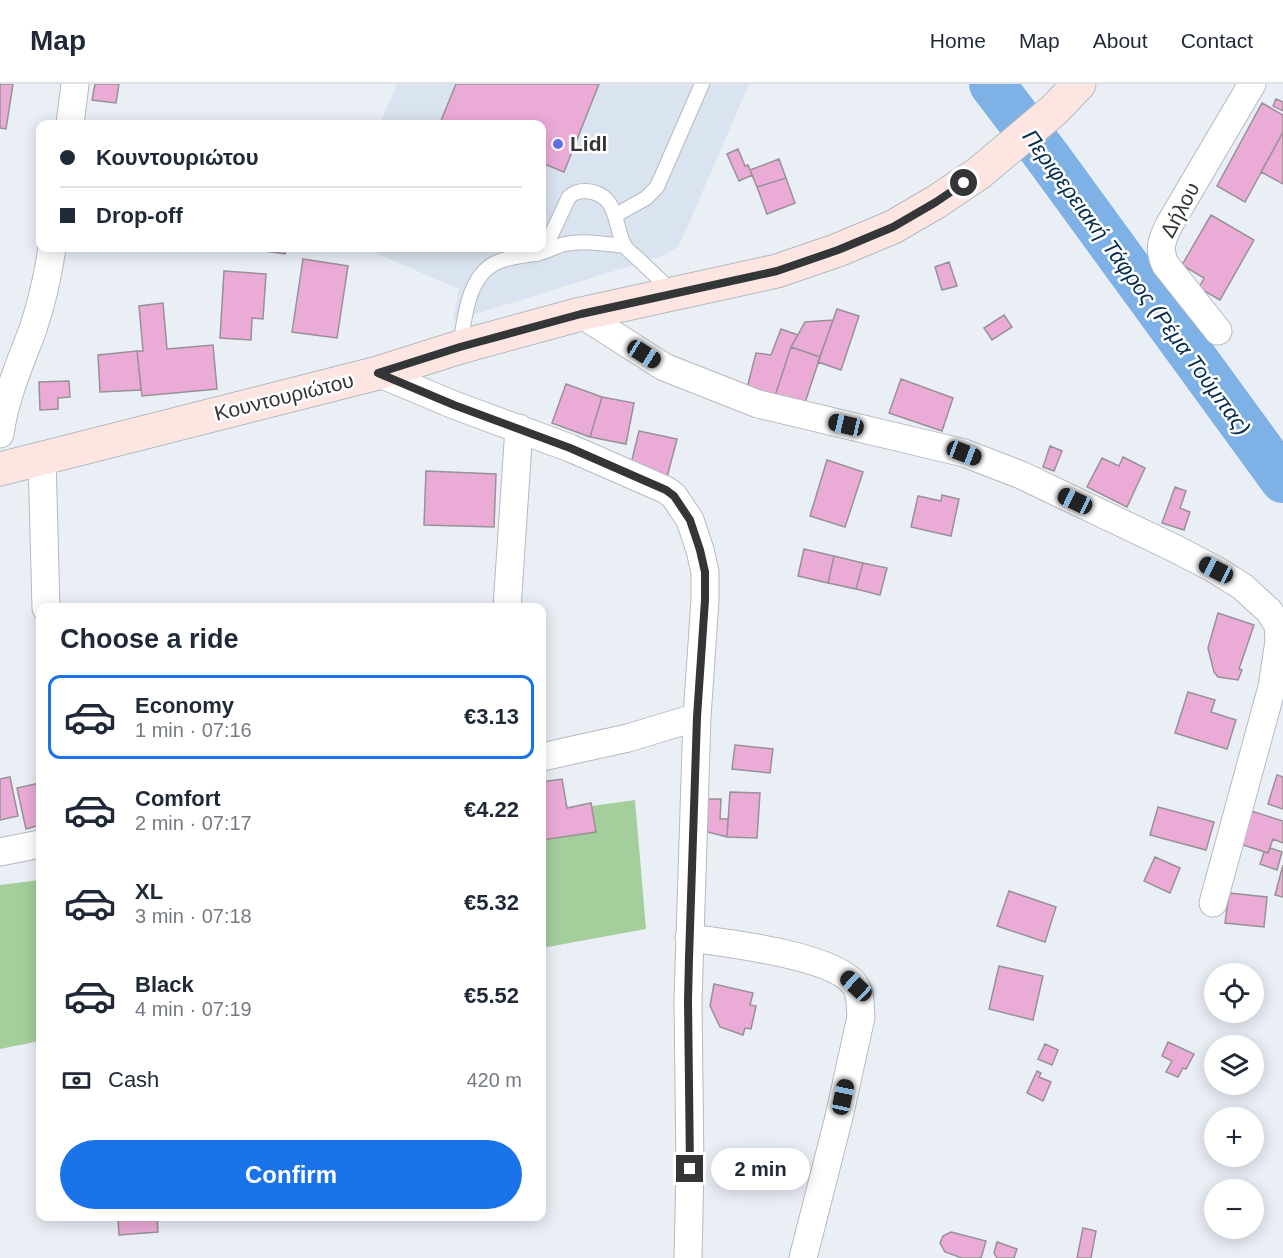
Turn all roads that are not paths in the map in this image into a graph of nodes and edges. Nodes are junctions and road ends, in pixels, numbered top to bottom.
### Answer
1 (75, 84) edge
2 (702, 84) edge
3 (1079, 84) edge
4 (1252, 84) edge
5 (70, 120) edge
6 (616, 215) junction
7 (546, 242) edge
8 (625, 246) junction
9 (546, 251) edge
10 (51, 252) edge
11 (542, 252) edge
12 (537, 254) joint
13 (673, 293) junction
14 (581, 314) junction
15 (1218, 331) dead end
16 (460, 347) junction
17 (378, 373) junction
18 (519, 429) junction
19 (0, 435) edge
20 (42, 459) junction
21 (0, 470) edge
22 (46, 603) edge
23 (507, 603) edge
24 (697, 717) junction
25 (546, 756) edge
26 (36, 845) edge
27 (0, 852) edge
28 (1213, 903) dead end
29 (689, 938) junction
30 (688, 1258) edge
31 (802, 1258) edge

1 - 5 street
2 - 6 lane
3 - 13 main road, Κουντουριώτου
4 - 15 street, Δήλου
6 - 7 lane
6 - 8 lane
8 - 9 lane
8 - 13 lane
10 - 19 street
11 - 12 lane
12 - 16 lane
13 - 14 main road, Κουντουριώτου
14 - 16 main road, Κουντουριώτου
14 - 28 street
16 - 17 main road, Κουντουριώτου
17 - 18 street
17 - 20 main road, Κουντουριώτου
18 - 23 street
18 - 24 street
20 - 21 main road, Κουντουριώτου
20 - 22 street
24 - 25 street
24 - 29 street
26 - 27 street
29 - 30 street
29 - 31 street

